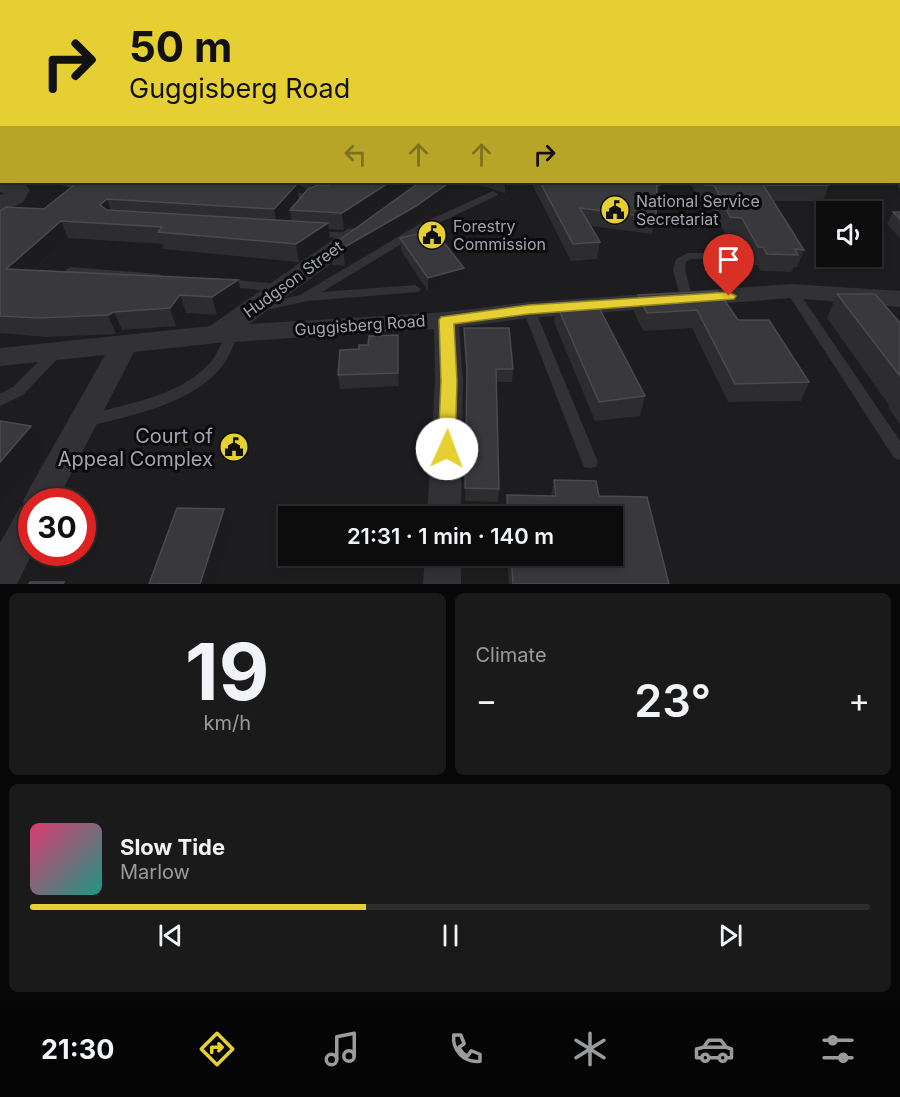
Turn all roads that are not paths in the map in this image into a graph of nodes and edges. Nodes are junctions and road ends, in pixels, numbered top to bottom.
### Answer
1 (87, 183) edge
2 (264, 183) edge
3 (322, 193) edge
4 (493, 194) dead end
5 (68, 198) edge
6 (312, 199) junction
7 (299, 210) edge
8 (372, 222) edge
9 (301, 233) edge
10 (353, 236) junction
11 (738, 256) dead end
12 (71, 270) edge
13 (175, 279) edge
14 (210, 282) edge
15 (280, 288) junction
16 (415, 289) dead end
17 (792, 291) junction
18 (304, 298) junction
19 (687, 299) junction
20 (900, 299) edge
21 (251, 309) junction
22 (529, 310) junction
23 (446, 320) junction
24 (225, 334) junction
25 (124, 345) junction
26 (57, 351) junction
27 (0, 357) edge
28 (0, 400) edge
29 (80, 423) junction
30 (900, 454) edge
31 (590, 462) dead end
32 (47, 488) edge
33 (444, 506) edge
34 (18, 545) edge
35 (443, 566) edge
36 (0, 579) edge
37 (442, 584) edge

1 - 5 lane
2 - 6 lane
3 - 6 lane
4 - 18 lane
6 - 7 lane
8 - 10 street, Hudgson Street
9 - 10 lane
10 - 15 street, Hudgson Street
11 - 19 lane
12 - 13 lane
14 - 15 lane
15 - 21 street, Hudgson Street
16 - 18 lane
17 - 19 street, Guggisberg Road
17 - 20 street, Guggisberg Road
17 - 30 lane
18 - 21 lane
19 - 22 street, Guggisberg Road
21 - 24 street, Hudgson Street
22 - 23 street, Guggisberg Road
22 - 31 lane
23 - 24 street, Guggisberg Road
23 - 33 street
24 - 25 street, Guggisberg Road
24 - 29 lane
25 - 26 street, Guggisberg Road
25 - 29 street
26 - 27 street, Guggisberg Road
26 - 28 lane
29 - 32 street
34 - 36 street
35 - 37 street

